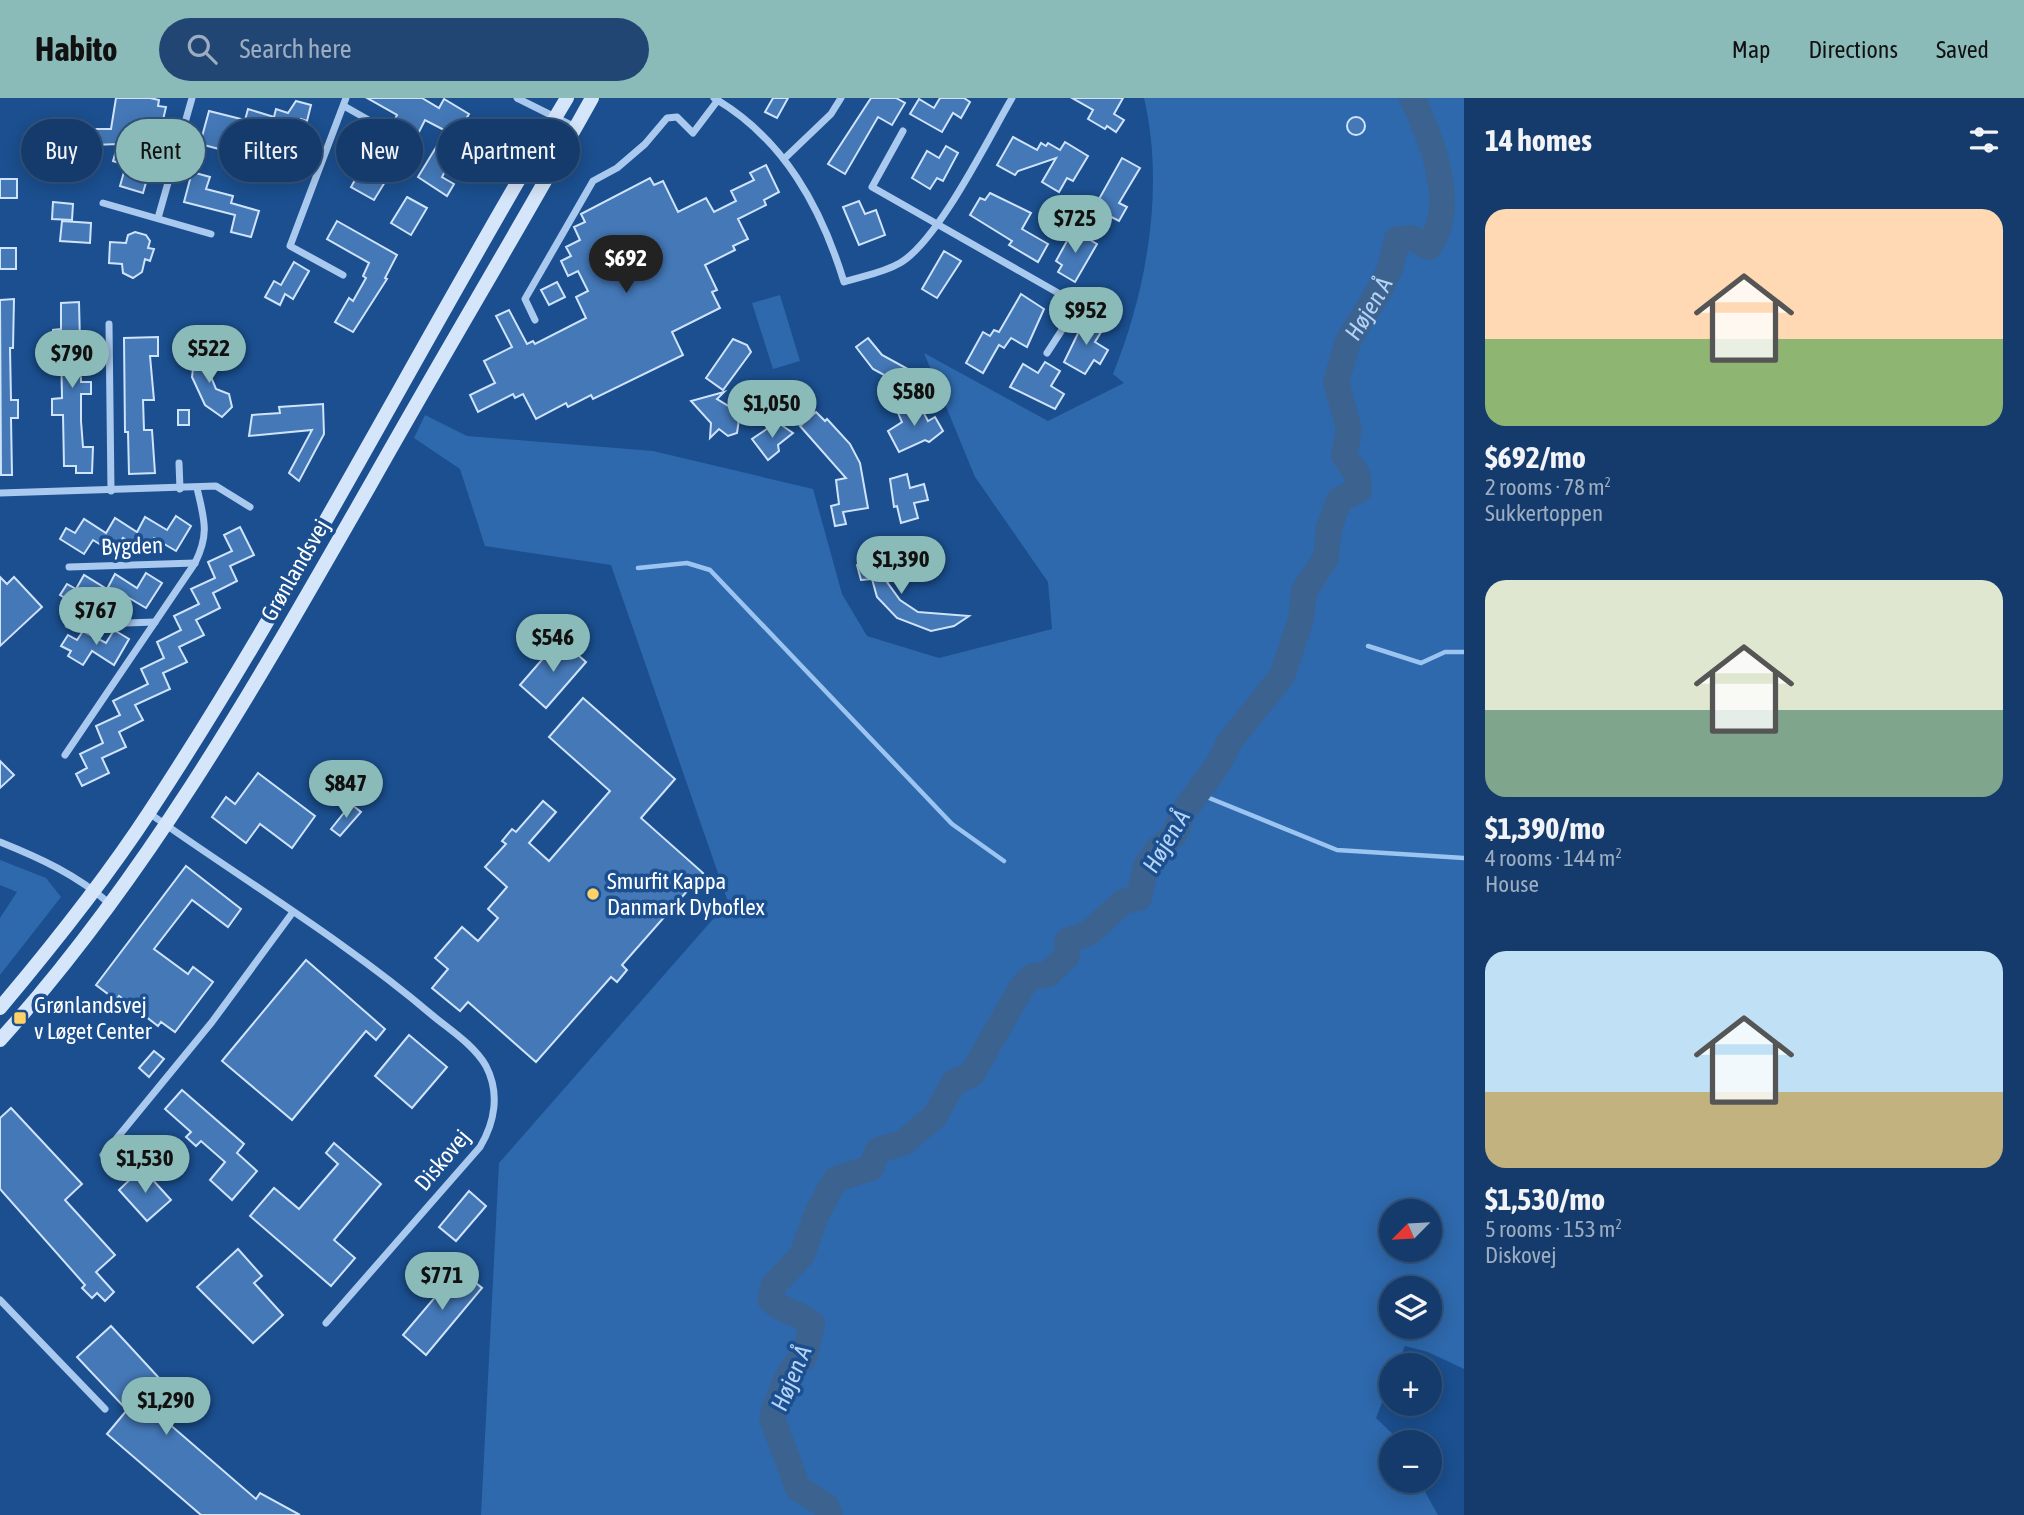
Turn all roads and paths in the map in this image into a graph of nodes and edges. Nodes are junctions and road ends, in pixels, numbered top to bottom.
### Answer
1 (192, 98) edge
2 (517, 98) edge
3 (567, 98) edge
4 (592, 98) edge
5 (841, 98) edge
6 (1012, 98) edge
7 (716, 99) edge
8 (345, 102) edge
9 (556, 117) junction
10 (372, 119) edge
11 (560, 119) edge
12 (580, 119) edge
13 (903, 131) dead end
14 (785, 158) junction
15 (543, 182) edge
16 (103, 203) dead end
17 (158, 219) junction
18 (937, 225) junction
19 (211, 233) dead end
20 (343, 275) dead end
21 (535, 320) dead end
22 (109, 324) dead end
23 (1046, 353) dead end
24 (179, 463) dead end
25 (197, 488) junction
26 (180, 489) junction
27 (111, 491) junction
28 (0, 493) edge
29 (250, 507) dead end
30 (195, 563) junction
31 (69, 567) dead end
32 (155, 622) junction
33 (68, 625) dead end
34 (65, 755) dead end
35 (149, 813) junction
36 (166, 825) junction
37 (0, 842) edge
38 (94, 890) junction
39 (110, 904) junction
40 (293, 912) junction
41 (0, 1008) edge
42 (0, 1040) edge
43 (103, 1155) dead end
44 (0, 1300) edge
45 (326, 1323) dead end
46 (105, 1409) dead end

1 - 17 street
2 - 9 street
3 - 9 street, Grønlandsvej
4 - 12 street, Grønlandsvej
5 - 14 street
6 - 18 street
7 - 14 street
7 - 21 street
8 - 10 street
8 - 20 street
9 - 11 street
9 - 35 street, Grønlandsvej
13 - 18 street
14 - 18 street
15 - 36 street, Grønlandsvej
16 - 17 street
17 - 19 street
18 - 23 street
22 - 27 street
24 - 26 street
25 - 26 street
25 - 29 street
25 - 30 street, Bygden
26 - 27 street
27 - 28 street
30 - 31 street, Bygden
30 - 32 street, Bygden
32 - 33 street
32 - 34 street, Bygden
35 - 36 street, Diskovej
35 - 38 street, Grønlandsvej
36 - 39 street, Grønlandsvej
36 - 40 street, Diskovej
37 - 38 street
38 - 39 street
38 - 41 street, Grønlandsvej
39 - 42 street, Grønlandsvej
40 - 43 street
40 - 45 street, Diskovej
44 - 46 street

